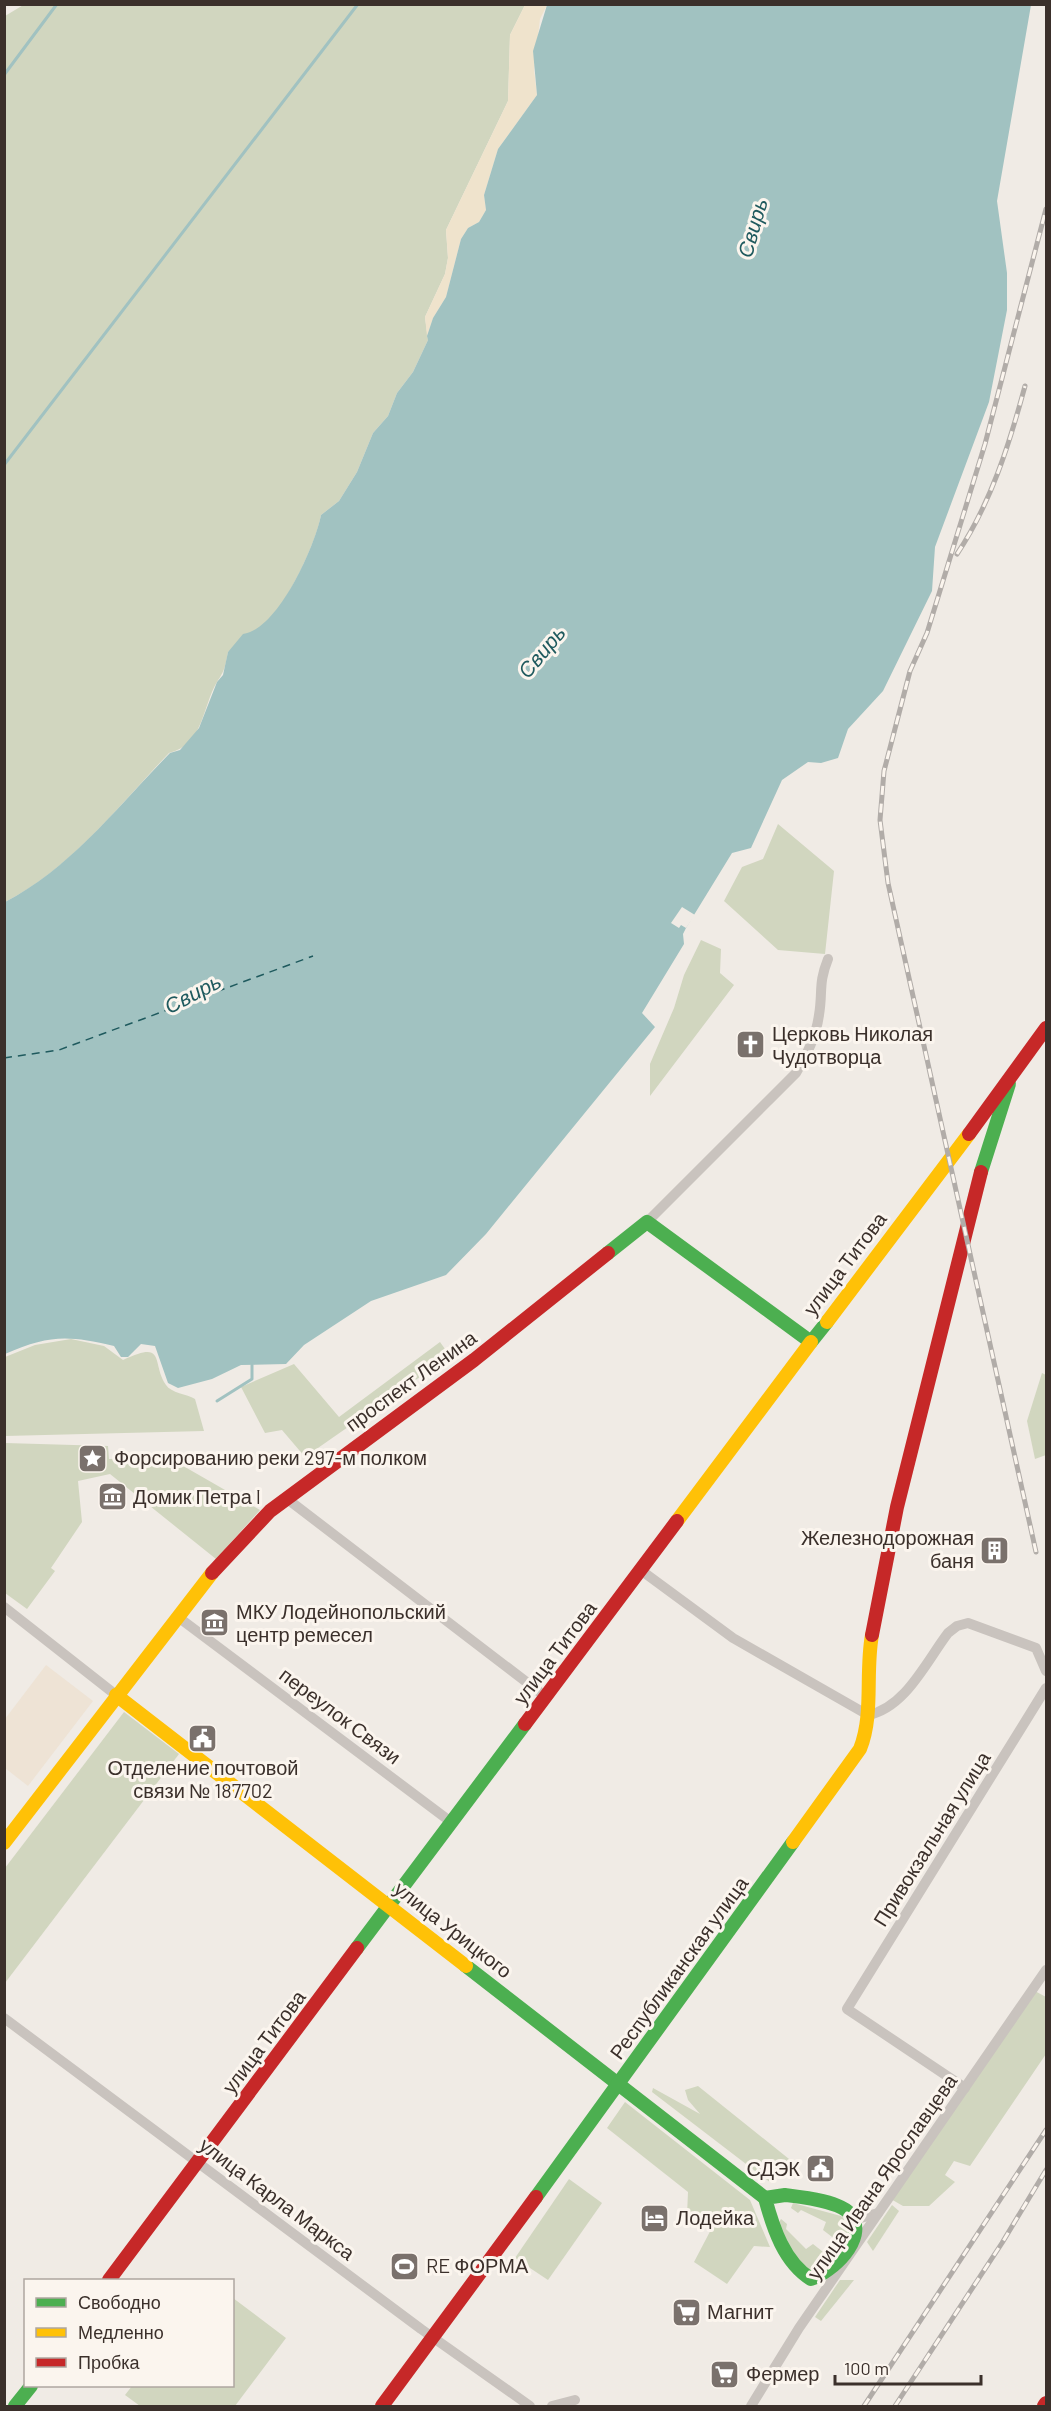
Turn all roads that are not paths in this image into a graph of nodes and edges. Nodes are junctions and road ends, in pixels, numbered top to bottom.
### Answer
1 (828, 959) dead end
2 (1047, 1028) edge
3 (1011, 1078) junction
4 (647, 1222) junction
5 (811, 1342) junction
6 (286, 1498) junction
7 (642, 1571) junction
8 (4, 1607) edge
9 (178, 1617) junction
10 (1041, 1648) edge
11 (1047, 1671) edge
12 (1047, 1688) edge
13 (116, 1695) junction
14 (546, 1697) junction
15 (868, 1715) junction
16 (451, 1822) junction
17 (4, 1843) edge
18 (391, 1906) junction
19 (1047, 1970) edge
20 (4, 2018) edge
21 (618, 2084) junction
22 (965, 2088) junction
23 (198, 2162) junction
24 (765, 2198) junction
25 (878, 2213) junction
26 (854, 2220) junction
27 (816, 2278) junction
28 (110, 2279) edge
29 (814, 2306) junction
30 (432, 2336) junction
31 (29, 2387) edge
32 (574, 2400) dead end
33 (15, 2406) edge
34 (382, 2406) edge
35 (530, 2406) edge
36 (552, 2406) edge
37 (752, 2406) edge

1 - 4 street, проспект Ленина
2 - 3 street, улица Титова
3 - 5 street, улица Титова
3 - 15 street, Республиканская улица
4 - 5 street
4 - 6 street, проспект Ленина
5 - 7 street, улица Титова
6 - 9 street, проспект Ленина
6 - 14 street
7 - 14 street, улица Титова
7 - 15 street
8 - 13 street
9 - 13 street, проспект Ленина
9 - 16 street, переулок Связи
10 - 11 street
10 - 15 street
12 - 22 street, Привокзальная улица
13 - 17 street, проспект Ленина
13 - 18 street, улица Урицкого
14 - 16 street, улица Титова
15 - 21 street, Республиканская улица
16 - 18 street, улица Титова
18 - 21 street, улица Урицкого
18 - 23 street, улица Титова
19 - 22 street, улица Ивана Ярославцева
20 - 23 street, улица Карла Маркса
21 - 24 street, улица Урицкого
21 - 30 street, Республиканская улица
22 - 25 street, улица Ивана Ярославцева
23 - 28 street, улица Титова
23 - 30 street, улица Карла Маркса
24 - 26 street
24 - 27 street
25 - 26 street
25 - 29 street, улица Ивана Ярославцева
26 - 27 street
27 - 29 street
29 - 37 street, улица Ивана Ярославцева
30 - 34 street, Республиканская улица
30 - 35 street, улица Карла Маркса
31 - 33 street
32 - 36 street

